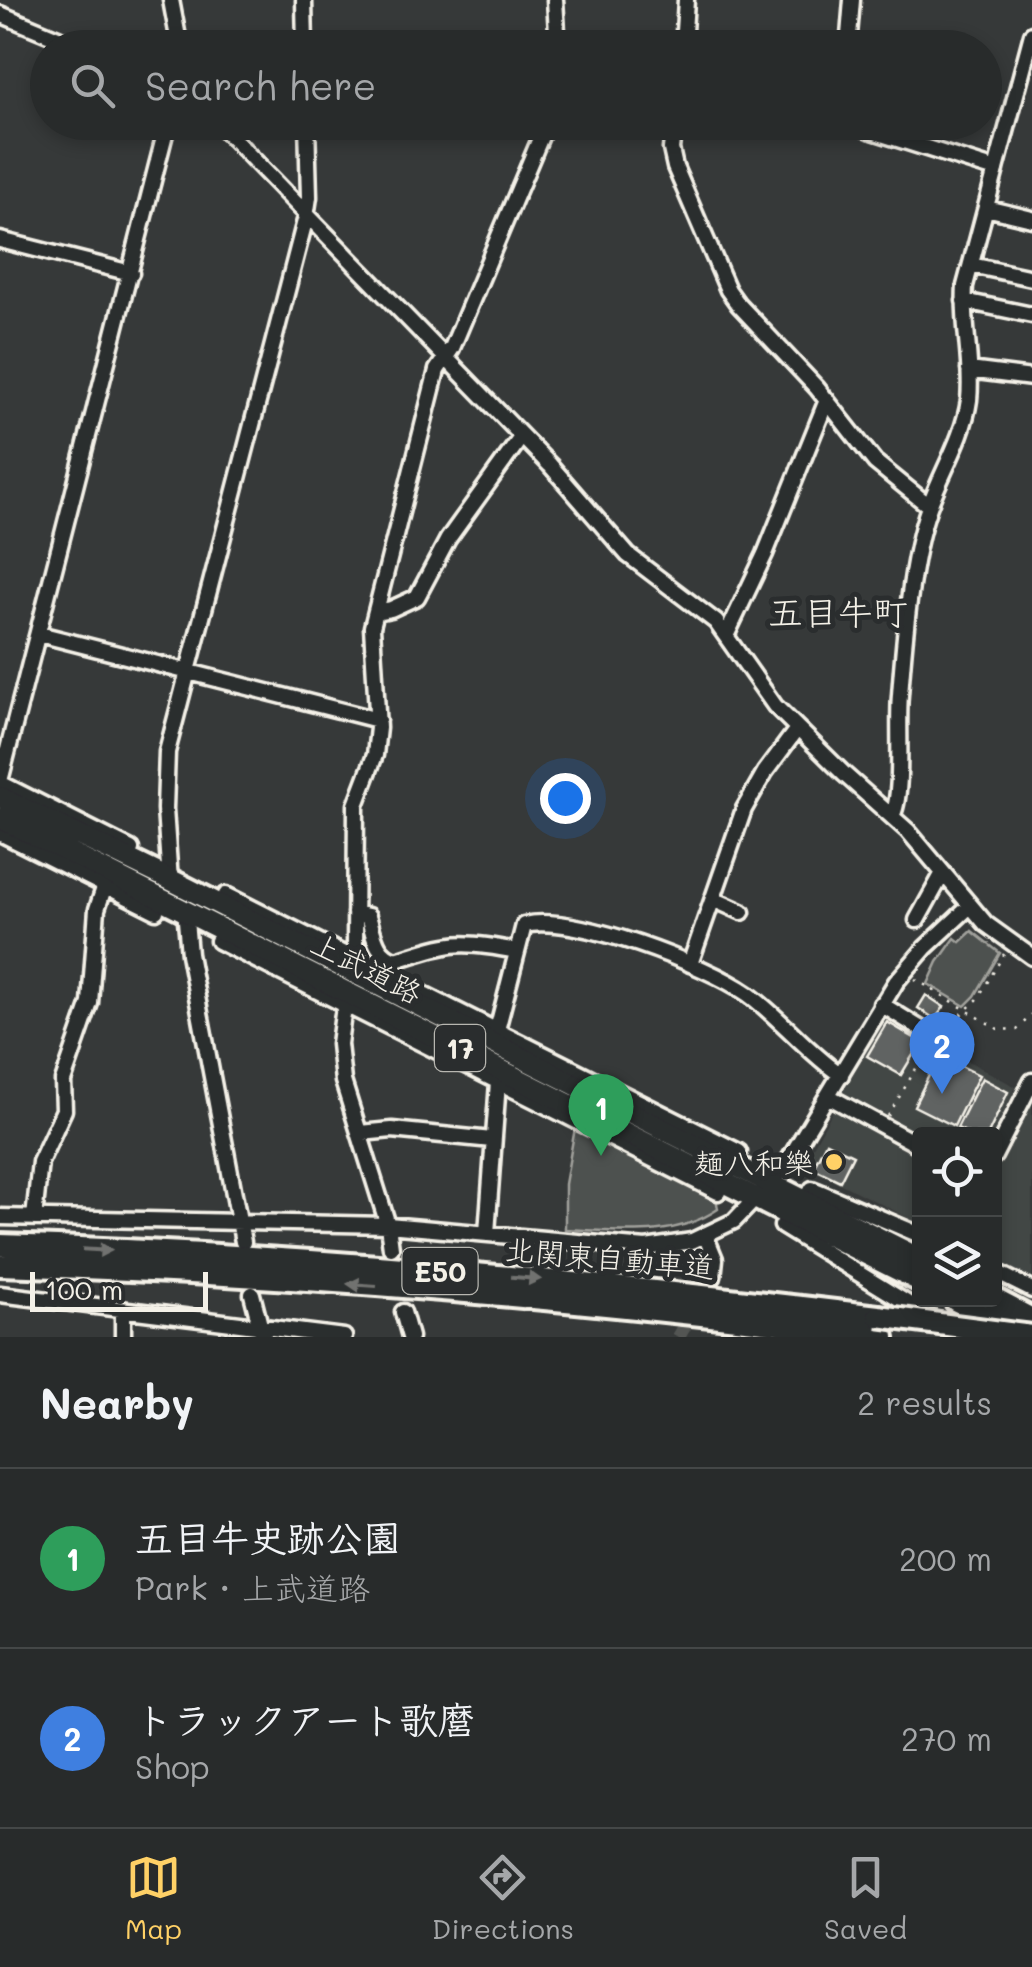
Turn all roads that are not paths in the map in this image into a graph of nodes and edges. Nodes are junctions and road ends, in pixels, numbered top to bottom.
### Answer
1 (171, 0) edge
2 (304, 0) edge
3 (555, 0) edge
4 (686, 0) edge
5 (852, 0) edge
6 (0, 14) edge
7 (39, 30) edge
8 (177, 30) edge
9 (305, 30) edge
10 (557, 30) edge
11 (684, 30) edge
12 (850, 30) edge
13 (1032, 34) edge
14 (1028, 71) edge
15 (163, 140) edge
16 (234, 140) edge
17 (307, 140) edge
18 (539, 140) edge
19 (672, 140) edge
20 (901, 140) edge
21 (996, 170) junction
22 (986, 208) junction
23 (306, 217) junction
24 (1032, 219) edge
25 (0, 240) edge
26 (971, 264) junction
27 (130, 273) junction
28 (1032, 278) edge
29 (964, 300) junction
30 (1032, 315) edge
31 (446, 356) junction
32 (969, 370) junction
33 (1032, 378) edge
34 (826, 400) junction
35 (522, 436) junction
36 (929, 506) junction
37 (376, 612) junction
38 (39, 634) junction
39 (726, 634) junction
40 (187, 670) junction
41 (378, 720) junction
42 (796, 729) junction
43 (0, 782) edge
44 (0, 797) edge
45 (892, 816) junction
46 (0, 818) edge
47 (0, 833) edge
48 (19, 835) junction
49 (131, 849) dead end
50 (943, 872) junction
51 (169, 879) junction
52 (105, 885) junction
53 (226, 894) dead end
54 (714, 900) junction
55 (969, 907) junction
56 (185, 909) junction
57 (156, 911) dead end
58 (742, 912) dead end
59 (355, 913) junction
60 (917, 920) dead end
61 (218, 941) dead end
62 (355, 946) dead end
63 (318, 948) junction
64 (516, 951) junction
65 (1032, 957) edge
66 (690, 964) junction
67 (882, 1004) junction
68 (369, 1010) junction
69 (343, 1014) dead end
70 (497, 1030) junction
71 (934, 1038) dead end
72 (841, 1075) junction
73 (498, 1082) junction
74 (1032, 1082) edge
75 (828, 1096) junction
76 (616, 1098) junction
77 (361, 1133) junction
78 (492, 1140) junction
79 (1002, 1140) edge
80 (912, 1142) edge
81 (644, 1148) junction
82 (738, 1152) dead end
83 (763, 1191) junction
84 (718, 1192) dead end
85 (797, 1207) junction
86 (0, 1217) edge
87 (34, 1218) junction
88 (239, 1221) junction
89 (388, 1225) junction
90 (912, 1232) edge
91 (486, 1233) junction
92 (706, 1236) junction
93 (243, 1242) dead end
94 (0, 1245) edge
95 (391, 1248) dead end
96 (912, 1256) edge
97 (0, 1265) edge
98 (1002, 1275) edge
99 (912, 1276) edge
100 (713, 1277) tunnel mouth
101 (1032, 1290) edge
102 (0, 1294) edge
103 (252, 1294) dead end
104 (1002, 1303) edge
105 (968, 1307) edge
106 (123, 1310) junction
107 (404, 1312) dead end
108 (1032, 1319) edge
109 (877, 1326) edge
110 (261, 1332) edge
111 (1023, 1334) edge
112 (122, 1337) edge
113 (344, 1337) edge
114 (410, 1337) edge
115 (884, 1337) edge
116 (965, 1337) edge

1 - 8 street
2 - 9 street
3 - 10 street
4 - 11 street
5 - 12 street
6 - 7 street
13 - 14 street
14 - 21 street
15 - 27 street
16 - 23 street
17 - 23 street
18 - 31 street
19 - 34 street
20 - 21 street
21 - 22 street
22 - 24 street
22 - 26 street
23 - 31 street
23 - 40 street
25 - 27 street
26 - 28 street
26 - 29 street
27 - 38 street
29 - 30 street
29 - 32 street
31 - 35 street
31 - 37 street
32 - 33 street
32 - 36 street
34 - 36 street
34 - 39 street
35 - 37 street
35 - 39 street
36 - 45 street
37 - 41 street
38 - 40 street
38 - 43 street
39 - 42 street
40 - 41 street
40 - 51 street
41 - 59 street
42 - 45 street
42 - 54 street
43 - 49 street
44 - 51 highway, 上武道路 / 17
45 - 50 street
46 - 48 highway, 上武道路 / 17
47 - 48 street
48 - 52 street
48 - 56 highway, 上武道路 / 17
50 - 55 street
50 - 60 street
51 - 56 street
51 - 63 highway, 上武道路 / 17
52 - 57 street
52 - 87 street
53 - 63 street
54 - 58 street
54 - 66 street
55 - 65 street
55 - 67 street
56 - 68 highway, 上武道路 / 17
56 - 88 street
59 - 62 street
59 - 64 street
61 - 68 street
63 - 70 street
63 - 76 highway, 上武道路 / 17
64 - 66 street
64 - 70 street
66 - 72 street
67 - 71 street
67 - 72 street
68 - 73 street
68 - 81 highway, 上武道路 / 17
69 - 77 street
70 - 76 street
72 - 75 street
73 - 78 street
73 - 81 street
74 - 79 street
75 - 80 street
75 - 83 street
76 - 82 street
76 - 83 highway, 上武道路 / 17
77 - 78 street
77 - 89 street
78 - 91 street
81 - 83 highway, 上武道路 / 17
81 - 84 street
83 - 85 highway, 上武道路 / 17
83 - 92 street
85 - 90 street
85 - 96 highway, 上武道路 / 17
85 - 99 highway, 上武道路 / 17
85 - 116 street
86 - 87 street
87 - 88 street
88 - 89 street
88 - 93 street
89 - 91 street
89 - 95 street
91 - 92 street
92 - 100 street
94 -> 109 highway, 北関東自動車道 / E50
109 -> 97 highway, 北関東自動車道 / E50
98 - 101 street
102 - 106 street
103 - 110 street
104 - 108 highway
105 - 111 highway
106 - 110 street
106 - 112 street
107 - 114 street
109 - 111 highway, 北関東自動車道 / E50, bridge
109 - 115 highway, 北関東自動車道 / E50
110 - 113 street

